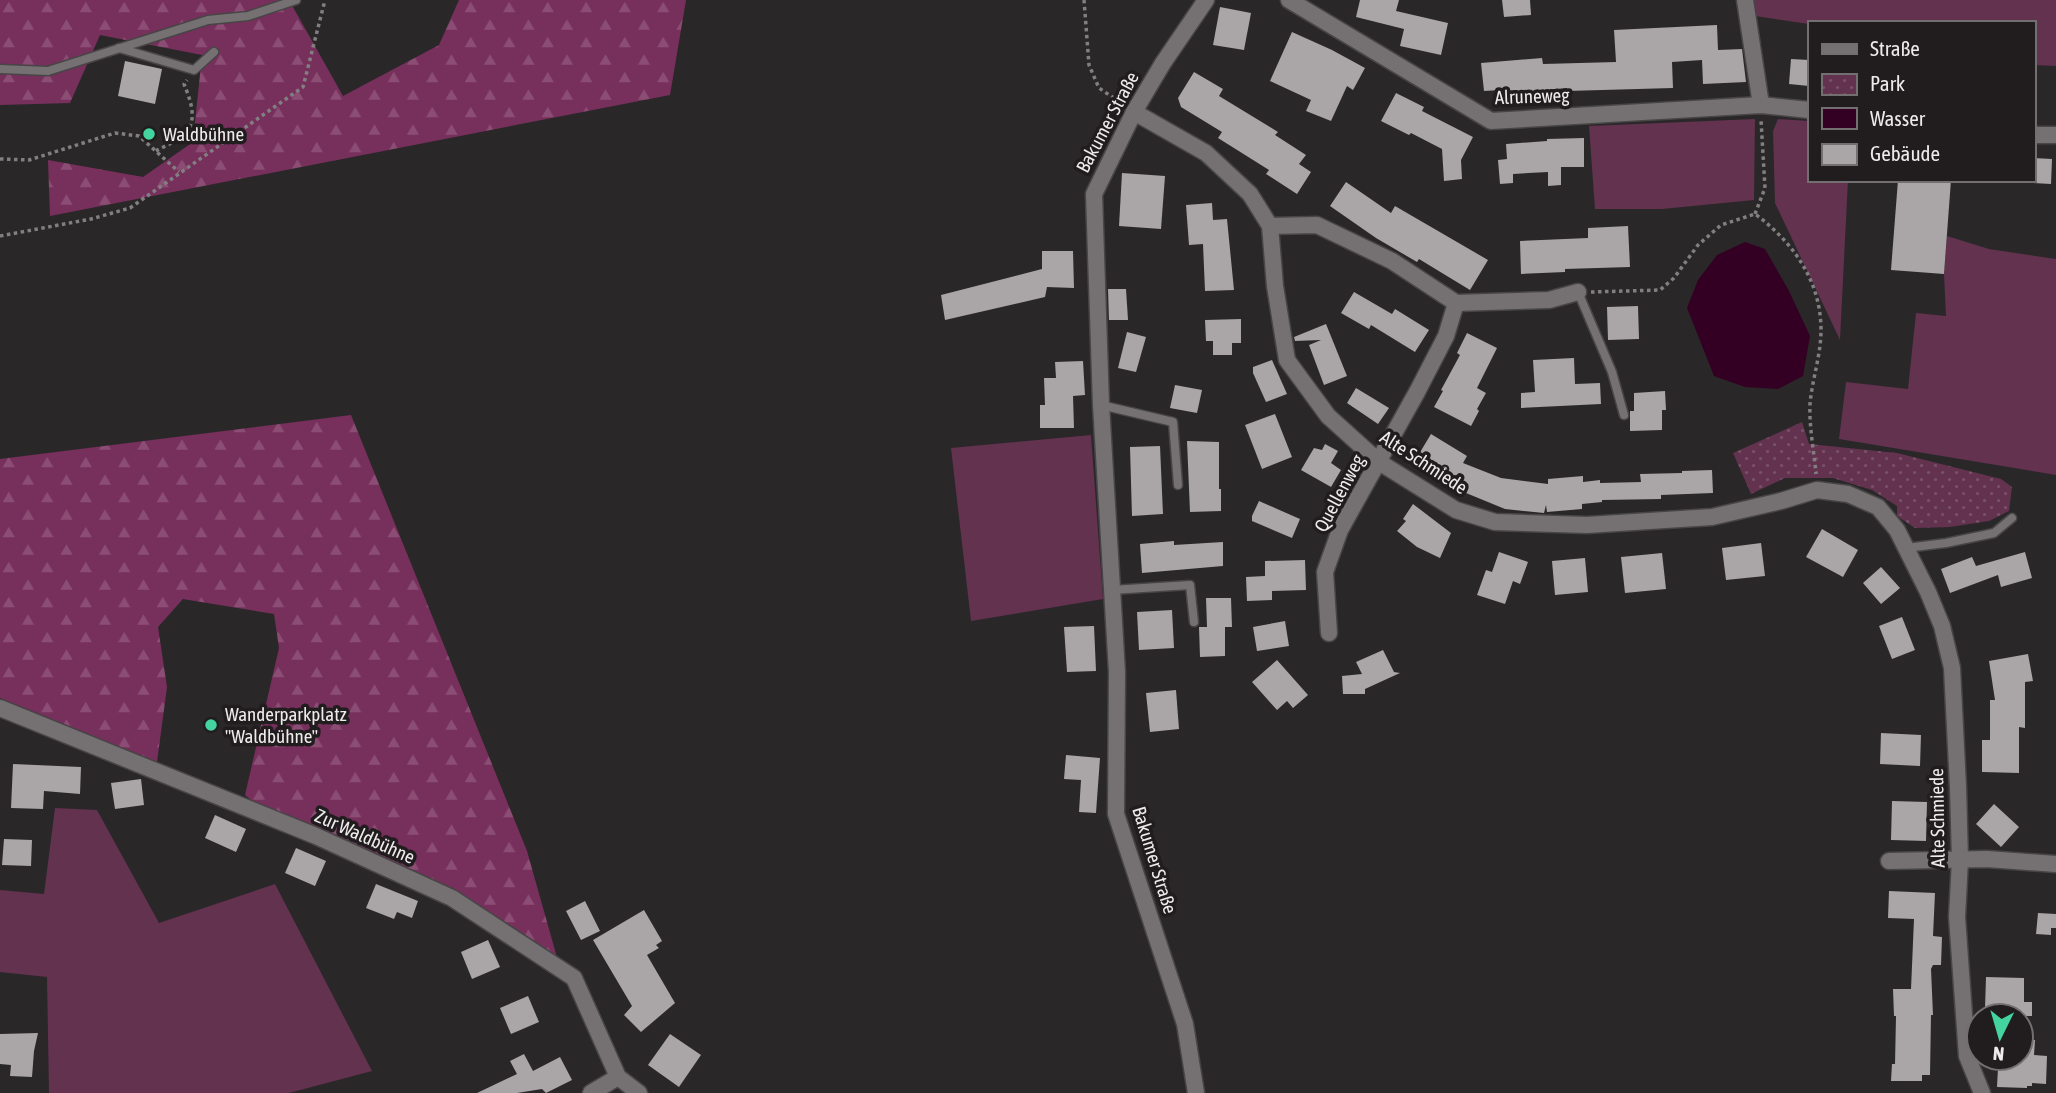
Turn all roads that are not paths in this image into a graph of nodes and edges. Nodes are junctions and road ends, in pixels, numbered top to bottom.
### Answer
1 (296, 0) edge
2 (1206, 0) edge
3 (1289, 0) edge
4 (1745, 0) edge
5 (119, 48) junction
6 (214, 52) dead end
7 (0, 69) edge
8 (1761, 105) junction
9 (1808, 110) edge
10 (1134, 112) junction
11 (2035, 135) edge
12 (2056, 135) edge
13 (1270, 226) junction
14 (1578, 292) joint
15 (1456, 303) junction
16 (1101, 405) junction
17 (1624, 415) dead end
18 (1380, 462) junction
19 (1178, 485) dead end
20 (2012, 519) dead end
21 (1906, 548) junction
22 (1112, 590) junction
23 (1194, 622) dead end
24 (1329, 633) dead end
25 (0, 708) edge
26 (1960, 860) junction
27 (1889, 861) dead end
28 (2056, 864) edge
29 (618, 1077) junction
30 (591, 1093) edge
31 (639, 1093) edge
32 (1196, 1093) edge
33 (1982, 1093) edge

1 - 5 lane
2 - 10 street, Bakumer Straße
3 - 8 street, Alruneweg
4 - 8 street
5 - 6 lane
5 - 7 lane
8 - 9 street, Alruneweg
10 - 13 street, Alte Schmiede
10 - 16 street, Bakumer Straße
11 - 12 street
13 - 15 street
13 - 18 street, Alte Schmiede
14 - 15 street
14 - 17 lane
15 - 18 street, Quellenweg
16 - 19 lane
16 - 22 street, Bakumer Straße
18 - 21 street, Alte Schmiede
18 - 24 street, Quellenweg
20 - 21 lane
21 - 26 street, Alte Schmiede
22 - 23 lane
22 - 32 street, Bakumer Straße
25 - 29 street, Zur Waldbühne
26 - 27 street
26 - 28 street
26 - 33 street, Alte Schmiede
29 - 30 street
29 - 31 street, Zur Waldbühne

